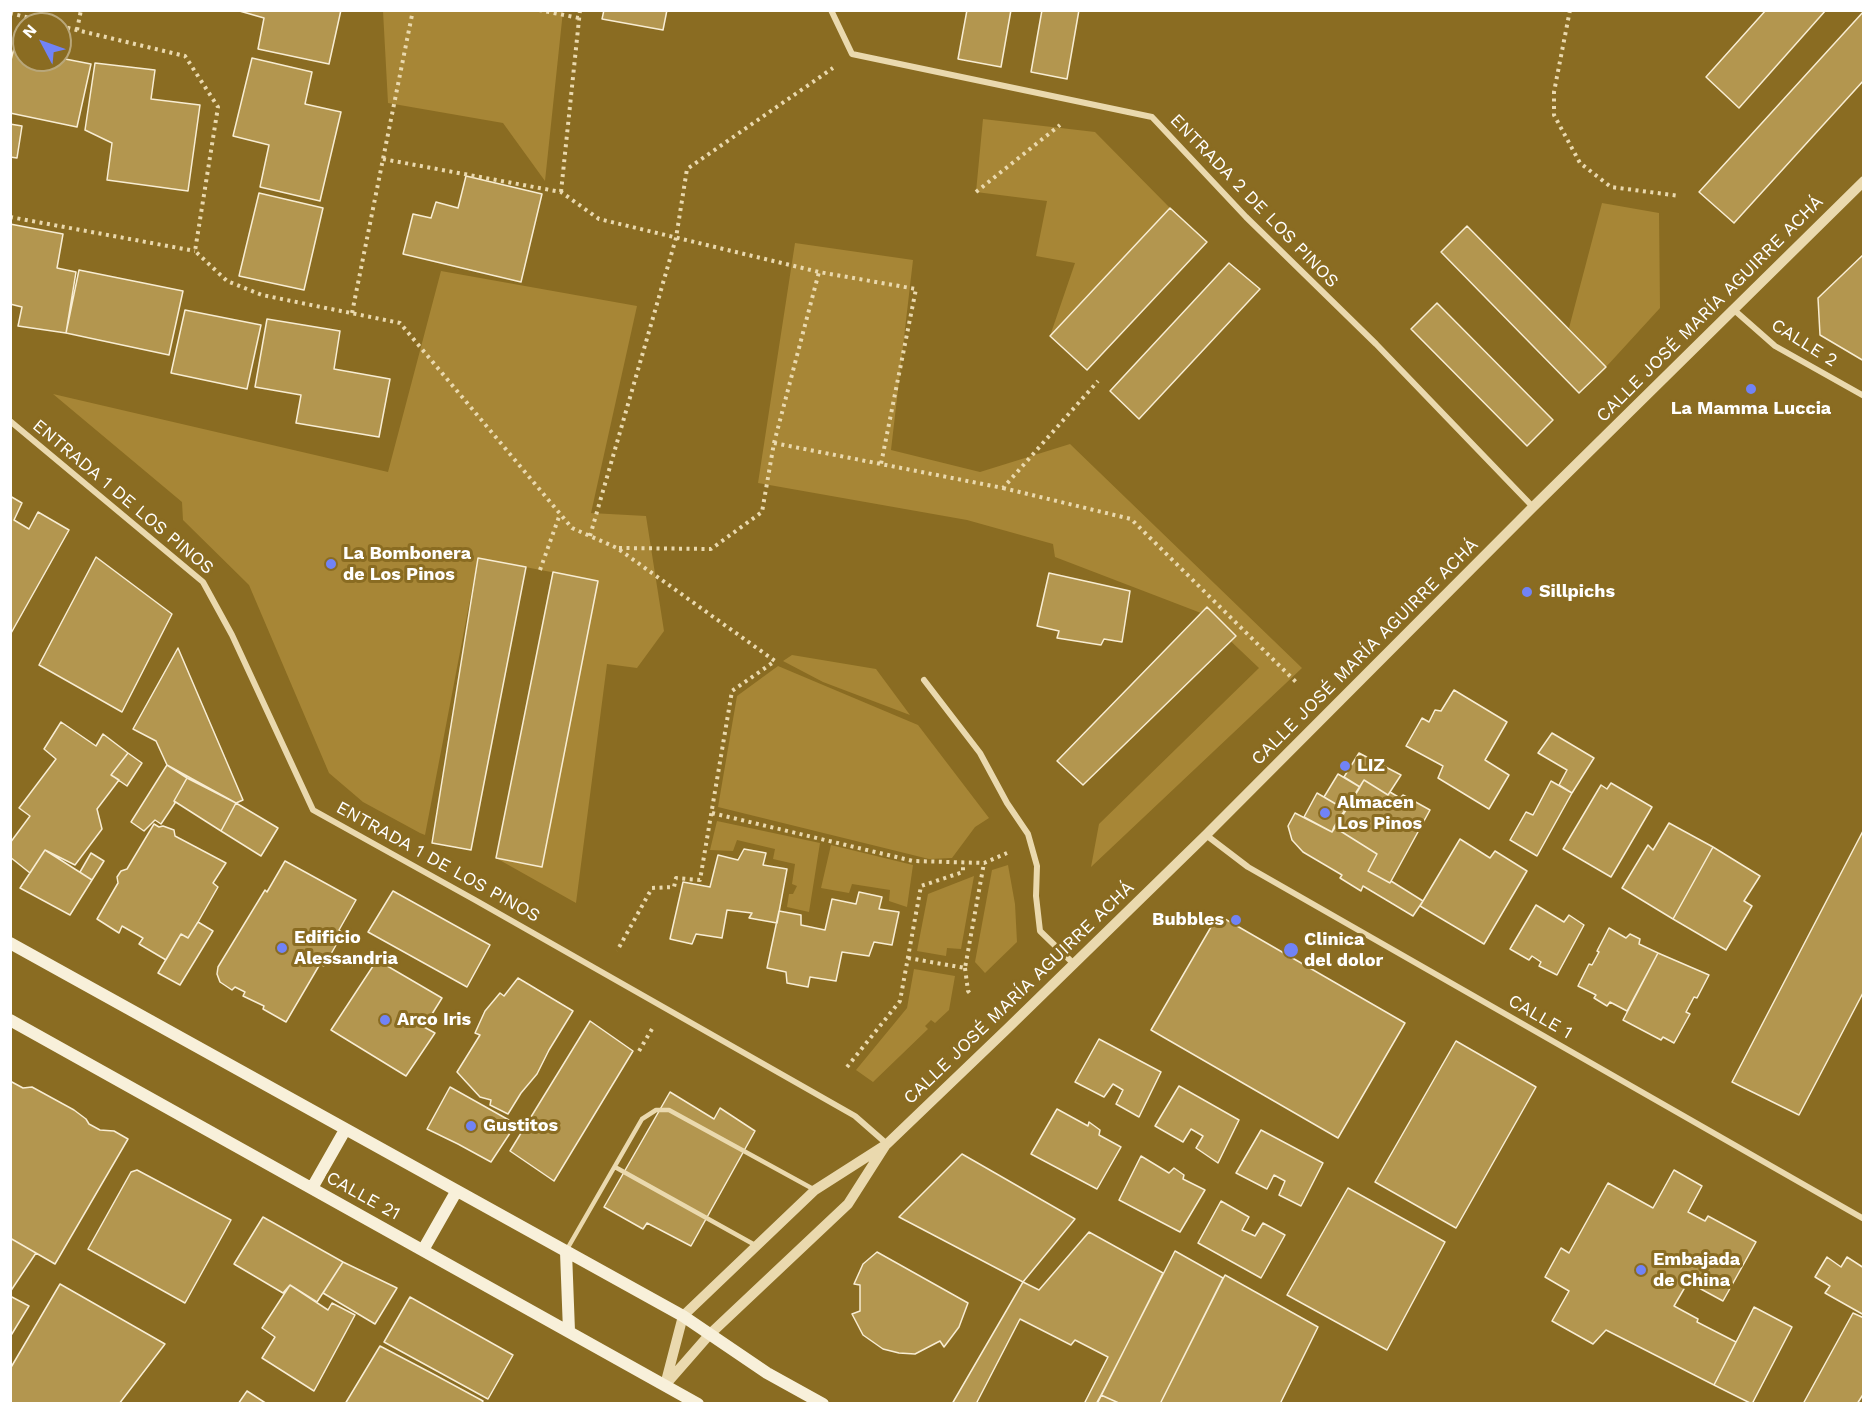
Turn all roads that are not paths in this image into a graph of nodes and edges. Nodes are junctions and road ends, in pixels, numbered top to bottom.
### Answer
1 (831, 10) edge
2 (1863, 181) edge
3 (1733, 309) junction
4 (1863, 396) edge
5 (10, 421) edge
6 (1533, 507) junction
7 (924, 680) dead end
8 (1206, 836) junction
9 (12, 947) edge
10 (1074, 964) junction
11 (10, 1020) edge
12 (345, 1130) junction
13 (887, 1144) junction
14 (615, 1167) junction
15 (312, 1188) junction
16 (815, 1190) junction
17 (456, 1192) junction
18 (1863, 1219) edge
19 (757, 1246) junction
20 (423, 1250) junction
21 (566, 1252) junction
22 (683, 1316) junction
23 (569, 1331) junction
24 (709, 1335) junction
25 (665, 1385) junction
26 (698, 1404) edge
27 (824, 1404) edge

1 - 6 street, ENTRADA 2 DE LOS PINOS
2 - 3 street, CALLE JOSÉ MARÍA AGUIRRE ACHÁ
3 - 4 street, CALLE 2
3 - 6 street, CALLE JOSÉ MARÍA AGUIRRE ACHÁ
5 - 13 street, ENTRADA 1 DE LOS PINOS
6 - 8 street, CALLE JOSÉ MARÍA AGUIRRE ACHÁ
7 - 10 street
8 - 10 street, CALLE JOSÉ MARÍA AGUIRRE ACHÁ
8 - 18 street, CALLE 1
9 - 12 main road
10 - 13 street, CALLE JOSÉ MARÍA AGUIRRE ACHÁ
11 - 15 main road, CALLE 21
12 - 15 main road
12 - 17 main road
13 - 16 street, CALLE JOSÉ MARÍA AGUIRRE ACHÁ
13 - 24 street, CALLE JOSÉ MARÍA AGUIRRE ACHÁ
14 - 16 lane
14 - 19 lane
14 - 21 lane
15 - 20 main road, CALLE 21
16 - 19 street, CALLE JOSÉ MARÍA AGUIRRE ACHÁ
17 - 20 main road
17 - 21 main road
19 - 22 street, CALLE JOSÉ MARÍA AGUIRRE ACHÁ
20 - 23 main road, CALLE 21
21 - 22 main road
21 - 23 main road
22 - 24 main road
22 - 25 street
23 - 25 main road, CALLE 21
24 - 25 street, CALLE JOSÉ MARÍA AGUIRRE ACHÁ
24 - 27 main road
25 - 26 main road, CALLE 21

